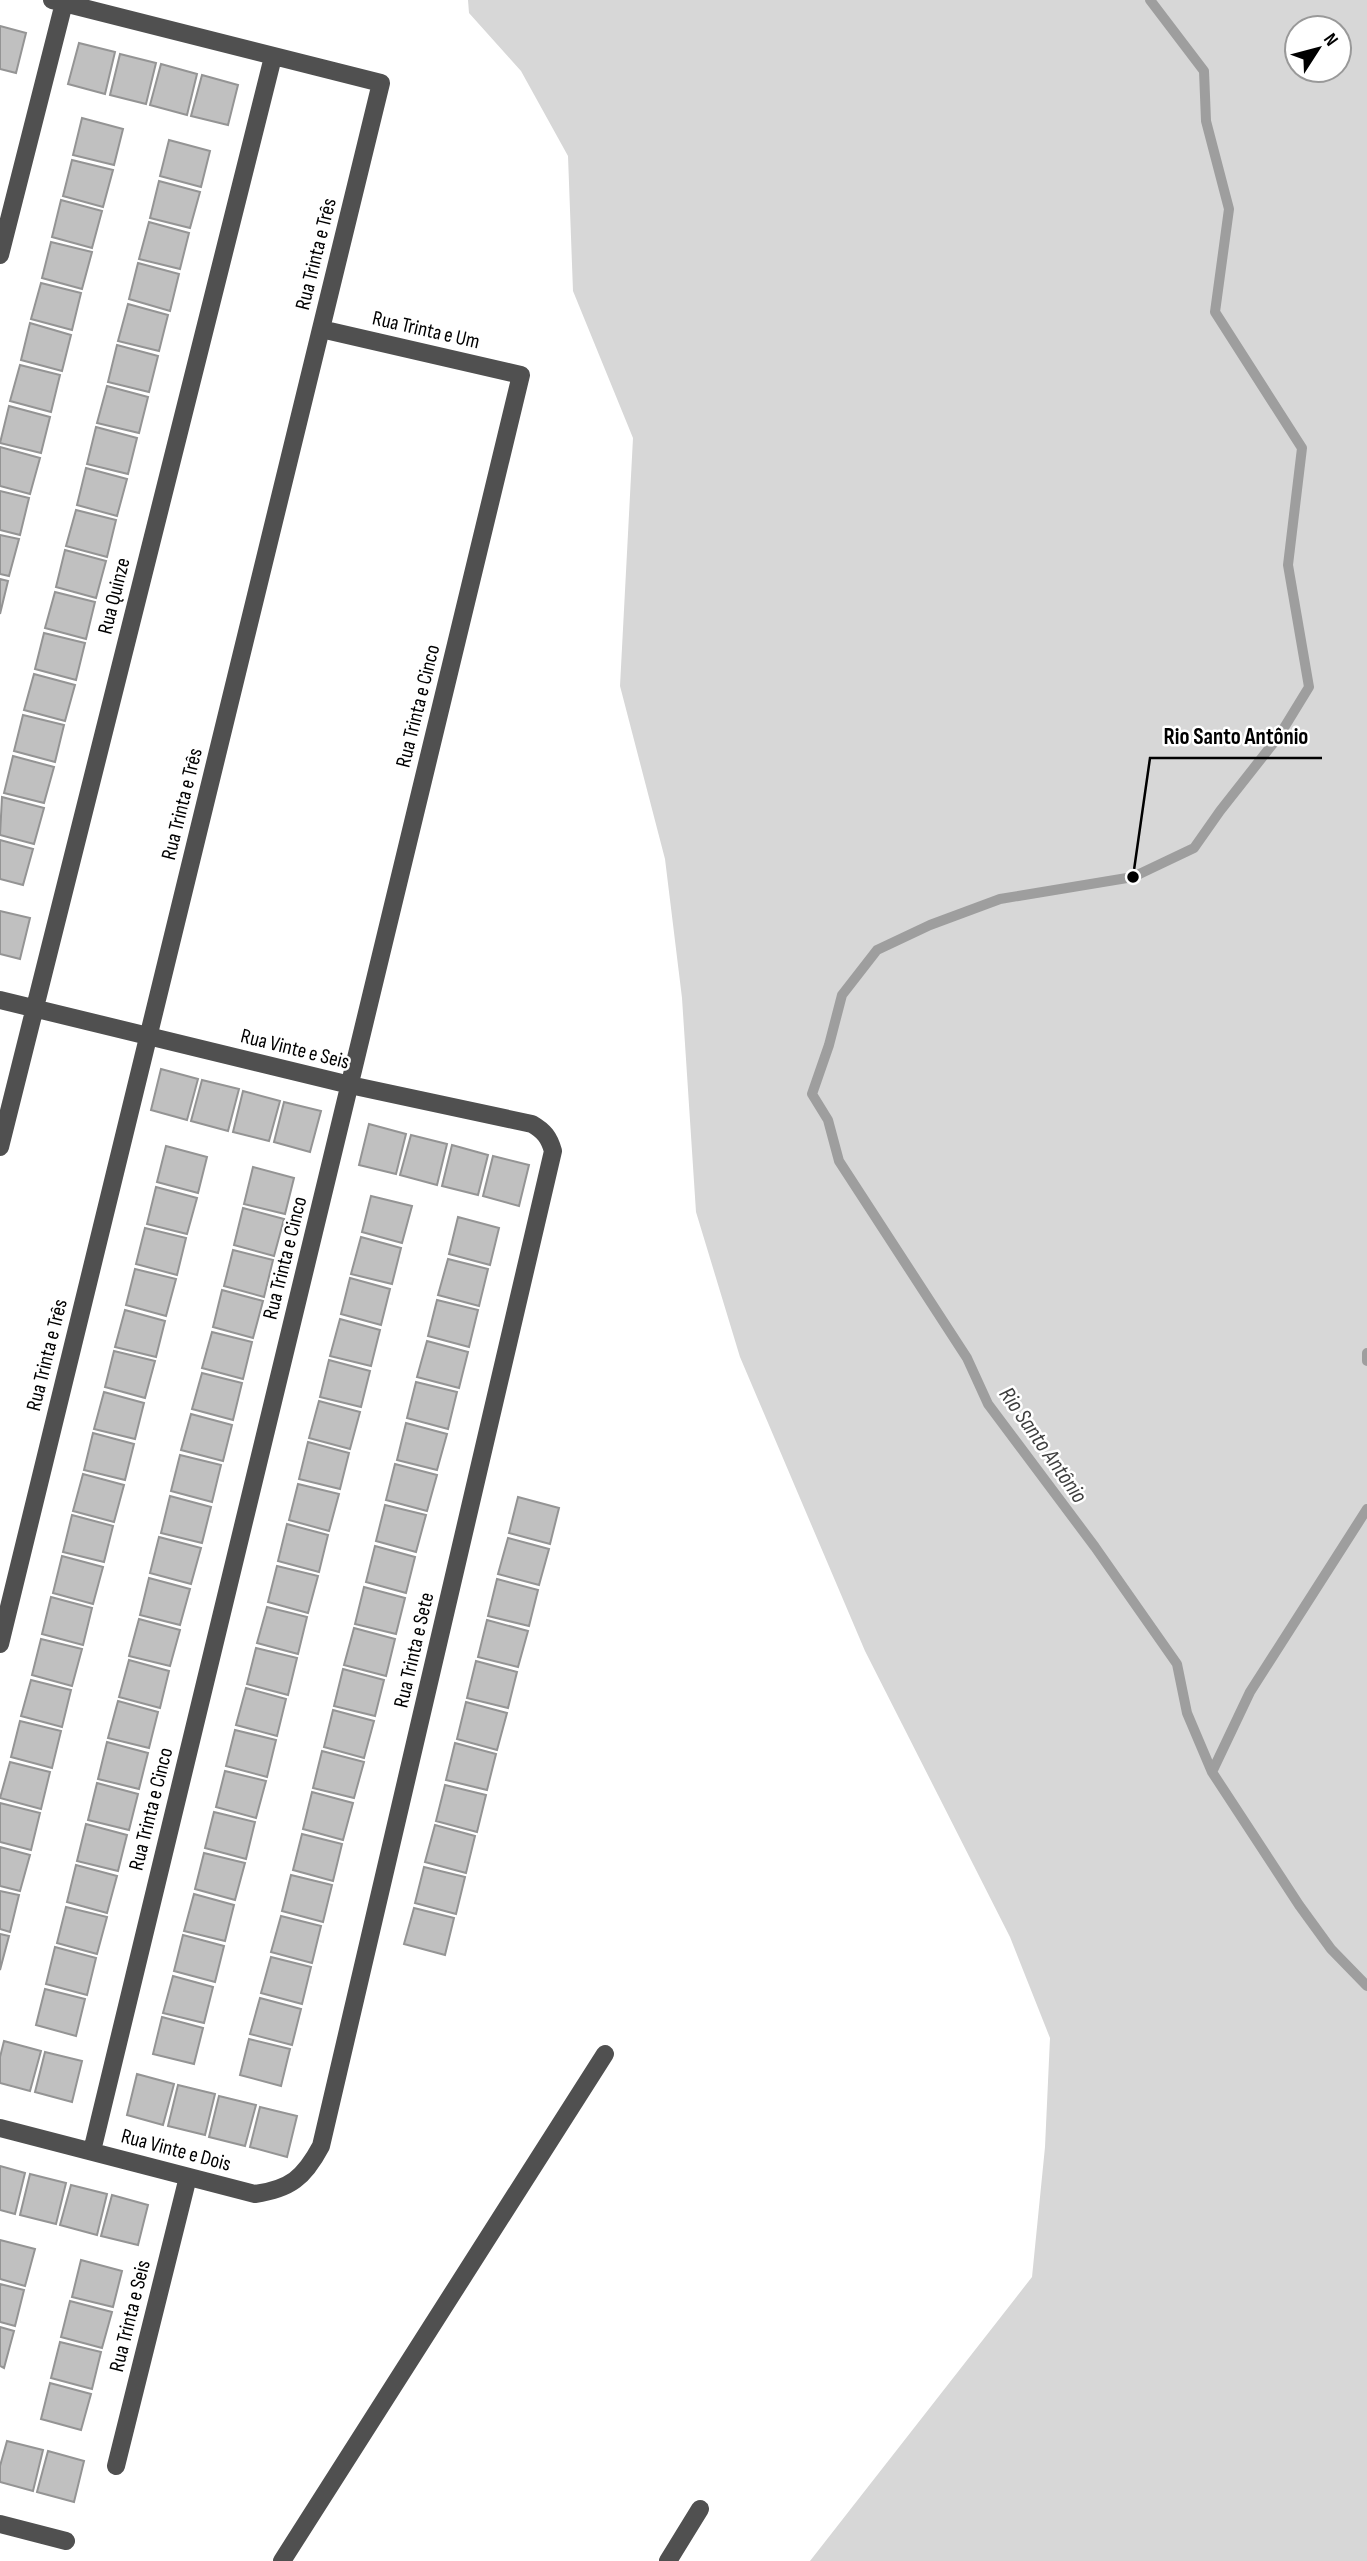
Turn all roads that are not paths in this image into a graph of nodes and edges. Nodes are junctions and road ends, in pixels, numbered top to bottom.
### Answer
1 (58, 1) edge
2 (273, 57) junction
3 (0, 255) edge
4 (321, 329) junction
5 (521, 375) joint
6 (0, 1000) edge
7 (34, 1009) junction
8 (149, 1037) junction
9 (349, 1085) junction
10 (0, 1147) edge
11 (551, 1165) joint
12 (0, 1644) edge
13 (605, 2054) dead end
14 (0, 2128) edge
15 (321, 2146) joint
16 (92, 2151) junction
17 (188, 2177) junction
18 (116, 2466) dead end
19 (700, 2509) dead end
20 (0, 2524) edge
21 (66, 2541) dead end
22 (282, 2561) edge
23 (668, 2561) edge

1 - 2 street
1 - 3 street
2 - 4 street, Rua Trinta e Três
2 - 7 street, Rua Quinze
4 - 5 street, Rua Trinta e Um
4 - 8 street, Rua Trinta e Três
5 - 9 street, Rua Trinta e Cinco
6 - 7 street, Rua Vinte e Seis
7 - 8 street, Rua Vinte e Seis
7 - 10 street, Rua Quinze
8 - 9 street, Rua Vinte e Seis
8 - 12 street, Rua Trinta e Três
9 - 11 street, Rua Vinte e Seis
9 - 16 street, Rua Trinta e Cinco
11 - 15 street, Rua Trinta e Sete
13 - 22 street
14 - 16 street, Rua Vinte e Dois
15 - 17 street, Rua Vinte e Dois
16 - 17 street, Rua Vinte e Dois
17 - 18 street, Rua Trinta e Seis
19 - 23 street
20 - 21 street

